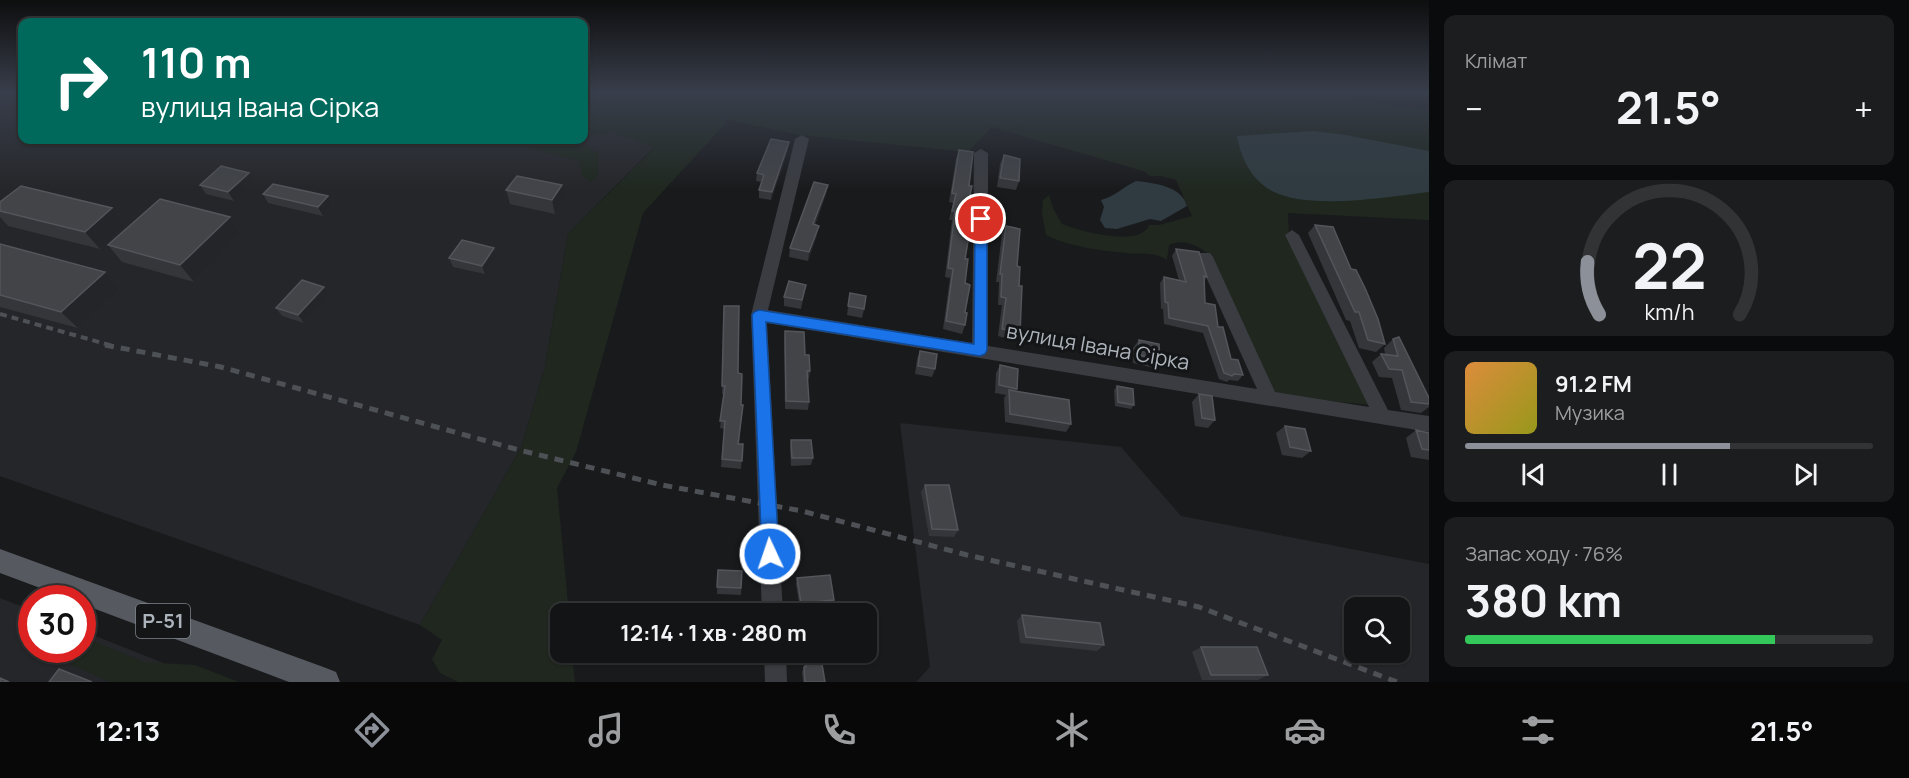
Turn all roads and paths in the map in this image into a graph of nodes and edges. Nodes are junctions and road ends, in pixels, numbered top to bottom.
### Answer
1 (802, 139) dead end
2 (981, 153) dead end
3 (1292, 235) dead end
4 (1205, 257) dead end
5 (759, 315) junction
6 (980, 350) junction
7 (1270, 399) junction
8 (1382, 416) junction
9 (1429, 424) edge
10 (0, 561) edge
11 (772, 603) edge
12 (775, 663) edge
13 (326, 682) edge
14 (776, 682) edge

1 - 5 street
2 - 6 street
3 - 8 street
4 - 7 street
5 - 6 street, вулиця Івана Сірка
5 - 11 street
6 - 7 street, вулиця Івана Сірка
7 - 8 street, вулиця Івана Сірка
8 - 9 street, вулиця Івана Сірка
10 - 13 main road, Р-51
12 - 14 street

